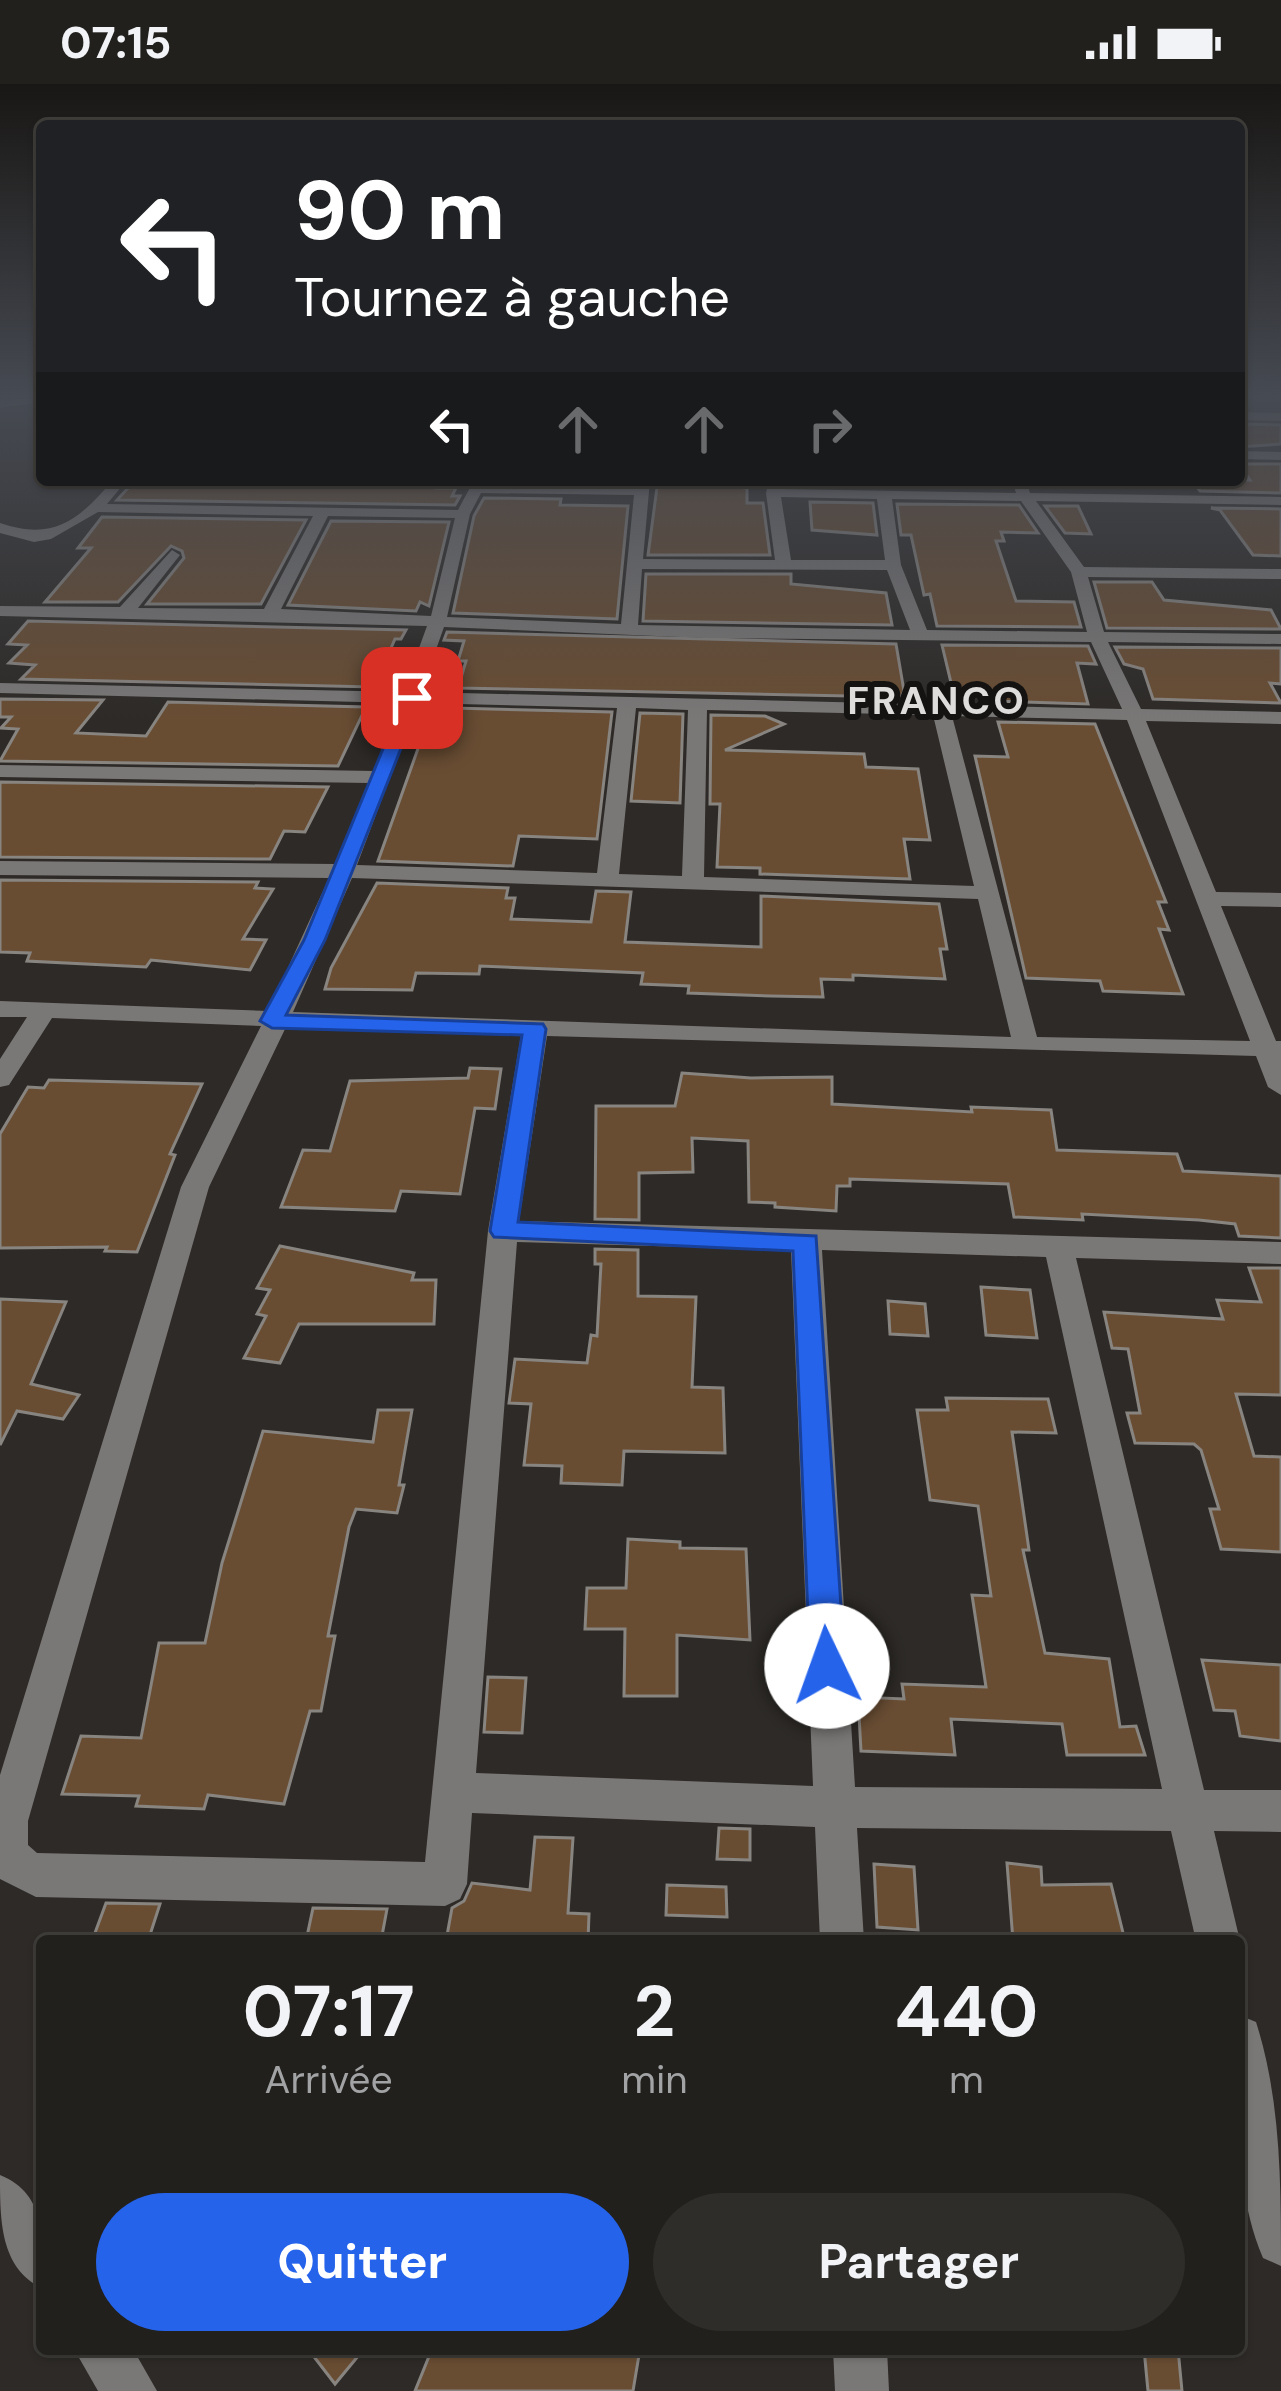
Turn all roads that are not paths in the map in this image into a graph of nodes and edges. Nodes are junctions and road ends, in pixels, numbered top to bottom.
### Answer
1 (467, 506) edge
2 (640, 506) edge
3 (776, 506) edge
4 (885, 506) edge
5 (1034, 506) edge
6 (99, 508) joint
7 (322, 513) junction
8 (463, 514) junction
9 (0, 526) edge
10 (172, 555) dead end
11 (633, 564) junction
12 (784, 565) junction
13 (893, 565) junction
14 (1079, 572) junction
15 (1281, 574) edge
16 (0, 611) edge
17 (270, 614) junction
18 (123, 615) junction
19 (438, 620) junction
20 (629, 626) junction
21 (1096, 634) junction
22 (921, 637) junction
23 (1281, 639) edge
24 (0, 688) edge
25 (412, 698) junction
26 (698, 702) junction
27 (627, 704) junction
28 (940, 710) junction
29 (1134, 714) junction
30 (1281, 718) edge
31 (0, 770) edge
32 (382, 778) junction
33 (0, 868) edge
34 (343, 871) junction
35 (608, 883) junction
36 (693, 886) junction
37 (989, 893) junction
38 (1209, 898) junction
39 (1281, 900) edge
40 (0, 1010) edge
41 (43, 1012) junction
42 (272, 1021) junction
43 (535, 1029) junction
44 (1026, 1046) junction
45 (1273, 1049) edge
46 (0, 1079) edge
47 (1281, 1087) edge
48 (503, 1231) junction
49 (806, 1242) junction
50 (1059, 1248) junction
51 (1281, 1253) edge
52 (455, 1792) junction
53 (836, 1807) junction
54 (1190, 1807) junction
55 (1281, 1811) edge
56 (842, 1935) edge
57 (1217, 1935) edge
58 (1245, 2068) edge
59 (0, 2200) edge
60 (1281, 2240) edge
61 (36, 2253) edge
62 (105, 2355) edge
63 (860, 2355) edge
64 (130, 2391) edge
65 (862, 2391) edge

1 - 8 street
2 - 11 street
3 - 12 street
4 - 13 street
5 - 14 street
6 - 7 street
6 - 9 street
7 - 8 street
7 - 17 street
8 - 19 street
10 - 18 street
11 - 12 street
11 - 20 street
12 - 13 street
13 - 22 street
14 - 15 street
14 - 21 street
16 - 18 street
17 - 18 street
17 - 19 street
19 - 20 street
19 - 25 street
20 - 22 street
21 - 22 street
21 - 23 street
21 - 29 street
24 - 25 street
25 - 27 street
25 - 32 street
26 - 27 street
26 - 28 street
26 - 36 street
27 - 35 street
28 - 29 street
28 - 37 street
29 - 30 street
29 - 38 street
31 - 32 street
32 - 34 street
33 - 34 street
34 - 35 street
34 - 42 street
35 - 36 street
36 - 37 street
37 - 44 street
38 - 39 street
38 - 45 street
40 - 41 street
41 - 42 street
41 - 46 street
42 - 43 street
42 - 52 street
43 - 44 street
43 - 48 street
44 - 45 street
45 - 47 street
48 - 49 street
48 - 52 street
49 - 50 street
49 - 53 street
50 - 51 street
50 - 54 street
52 - 53 street
53 - 54 street
53 - 56 street
54 - 55 street
54 - 57 street
58 - 60 street
59 - 61 street
62 - 64 street
63 - 65 street

